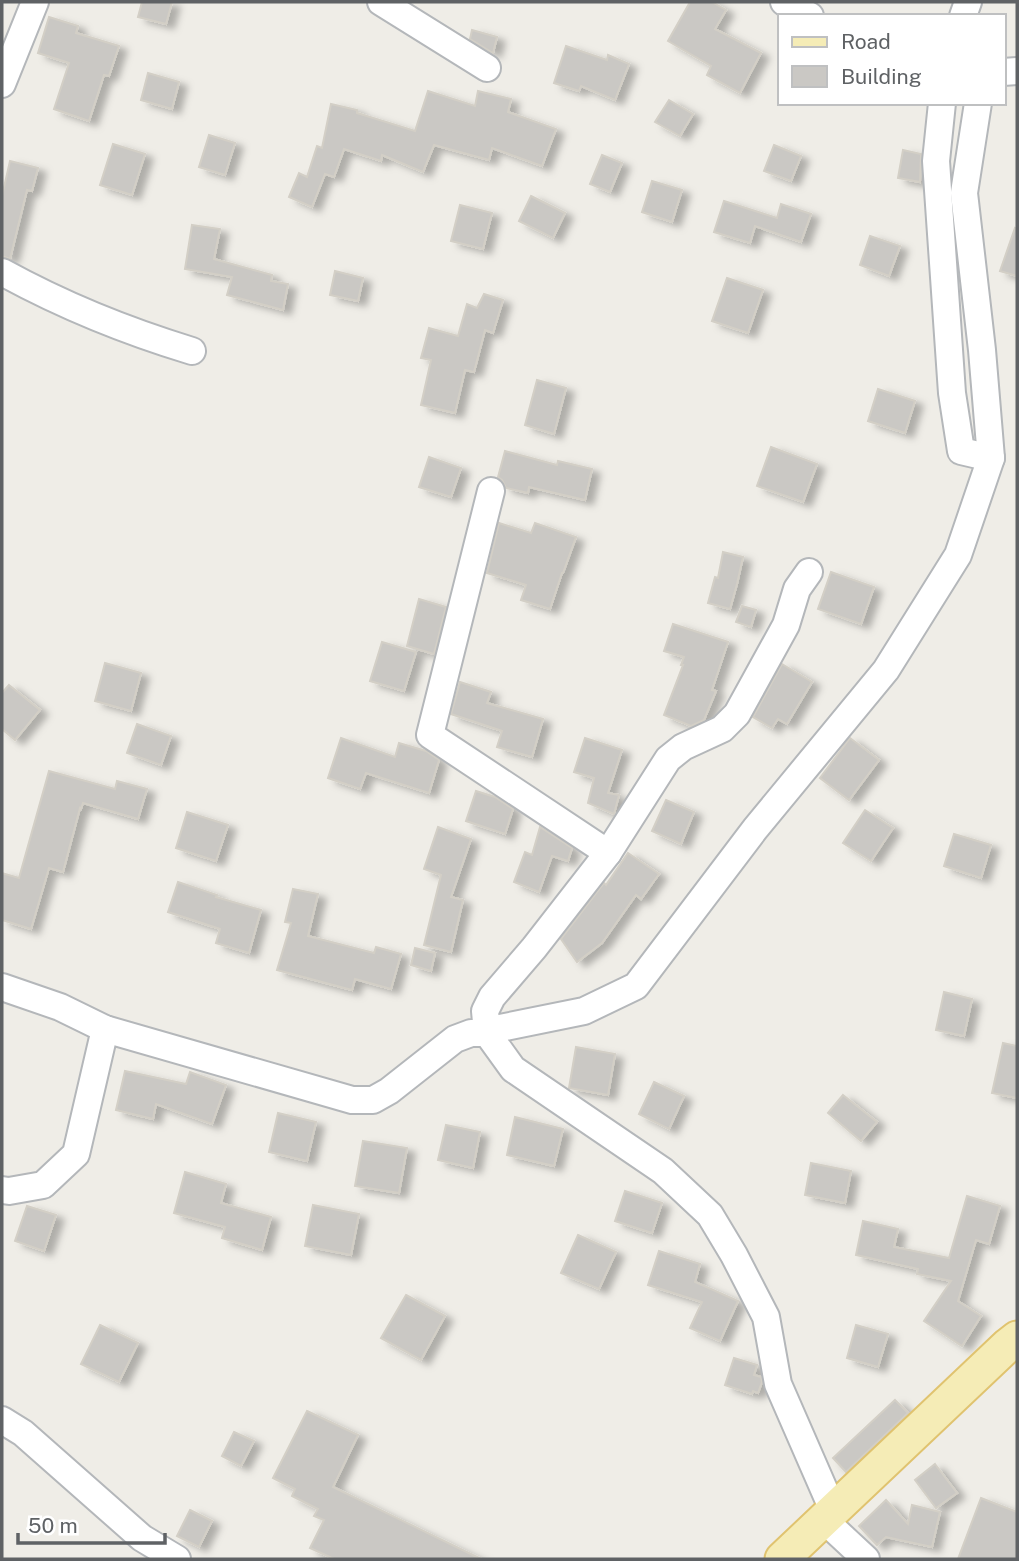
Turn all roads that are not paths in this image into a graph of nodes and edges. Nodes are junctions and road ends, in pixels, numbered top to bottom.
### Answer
1 (35, 2) edge
2 (381, 2) edge
3 (784, 2) edge
4 (806, 14) edge
5 (487, 68) dead end
6 (2, 84) edge
7 (942, 105) edge
8 (978, 105) edge
9 (2, 272) edge
10 (192, 351) dead end
11 (991, 458) junction
12 (491, 491) dead end
13 (809, 572) dead end
14 (608, 853) junction
15 (2, 987) edge
16 (105, 1029) junction
17 (487, 1032) junction
18 (2, 1190) edge
19 (1017, 1338) edge
20 (2, 1420) edge
21 (828, 1515) junction
22 (177, 1559) edge
23 (782, 1559) edge
24 (866, 1559) edge

1 - 6 street
2 - 5 street
3 - 4 street
7 - 11 street
8 - 11 street
9 - 10 street
11 - 17 street
12 - 14 street
13 - 14 street
14 - 17 street
15 - 16 street
16 - 17 street
16 - 18 street
17 - 21 street
19 - 21 main road
20 - 22 street
21 - 23 main road
21 - 24 street

